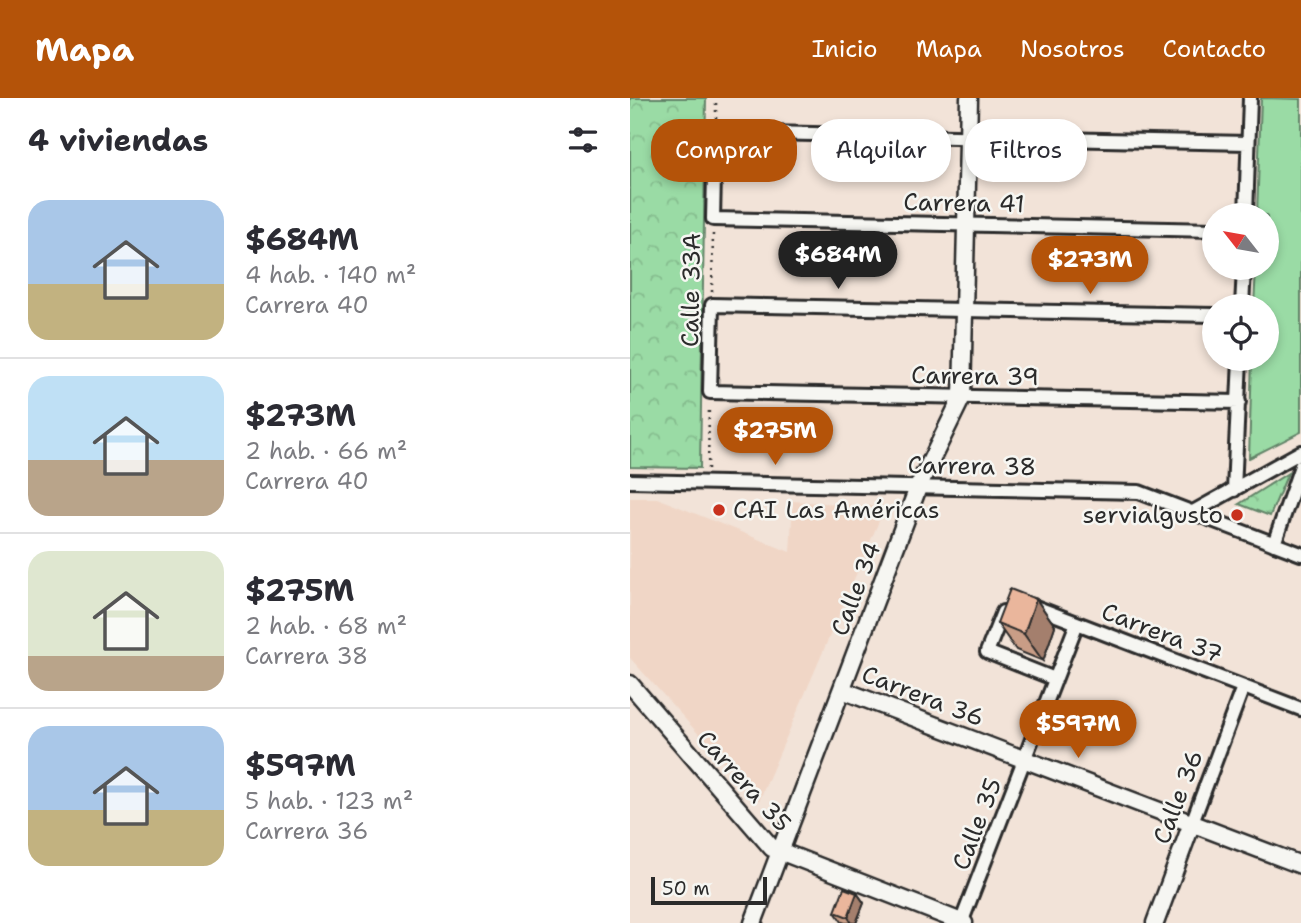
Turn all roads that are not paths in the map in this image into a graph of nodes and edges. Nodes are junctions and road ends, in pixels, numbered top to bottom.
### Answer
1 (969, 98) edge
2 (1250, 98) edge
3 (968, 119) edge
4 (965, 137) edge
5 (1087, 140) edge
6 (1248, 143) junction
7 (967, 182) edge
8 (1246, 203) edge
9 (713, 219) joint
10 (966, 224) junction
11 (1202, 230) edge
12 (964, 310) junction
13 (1202, 315) edge
14 (1240, 371) edge
15 (710, 392) joint
16 (962, 397) junction
17 (1239, 402) junction
18 (1301, 452) edge
19 (1301, 466) edge
20 (630, 481) edge
21 (919, 485) junction
22 (1234, 489) junction
23 (1193, 512) junction
24 (1274, 544) junction
25 (1301, 554) edge
26 (1077, 623) junction
27 (1055, 678) junction
28 (630, 684) edge
29 (1243, 687) junction
30 (842, 690) junction
31 (1301, 709) edge
32 (1025, 759) junction
33 (1192, 823) junction
34 (780, 853) junction
35 (1301, 865) edge
36 (753, 923) edge
37 (962, 923) edge
38 (1155, 923) edge

1 - 3 street, Calle 34
2 - 6 street
4 - 9 street, Calle 33A
5 - 6 street
6 - 8 street
7 - 10 street, Calle 34
9 - 10 street, Carrera 41
10 - 11 street, Carrera 41
10 - 12 street, Calle 34
12 - 13 street
12 - 15 street, Calle 33A
12 - 16 street, Calle 34
14 - 17 street
15 - 16 street, Carrera 39
16 - 17 street, Carrera 39
16 - 21 street, Calle 34
17 - 22 street
18 - 22 street
19 - 24 street
20 - 21 street, Carrera 38
21 - 23 street, Carrera 38
21 - 30 street, Calle 34
22 - 23 street
23 - 24 street, Carrera 38
24 - 25 street, Carrera 38
26 - 27 street, Calle 35
26 - 27 street, Carrera 37
26 - 29 street, Carrera 37
27 - 32 street, Calle 35
28 - 34 street, Carrera 35
29 - 31 street, Carrera 37
29 - 33 street, Calle 36
30 - 32 street, Carrera 36
30 - 34 street, Calle 34
32 - 33 street, Carrera 36
32 - 37 street, Calle 35
33 - 35 street, Carrera 36
33 - 38 street, Calle 36
34 - 36 street, Calle 34
34 - 37 street, Carrera 35

